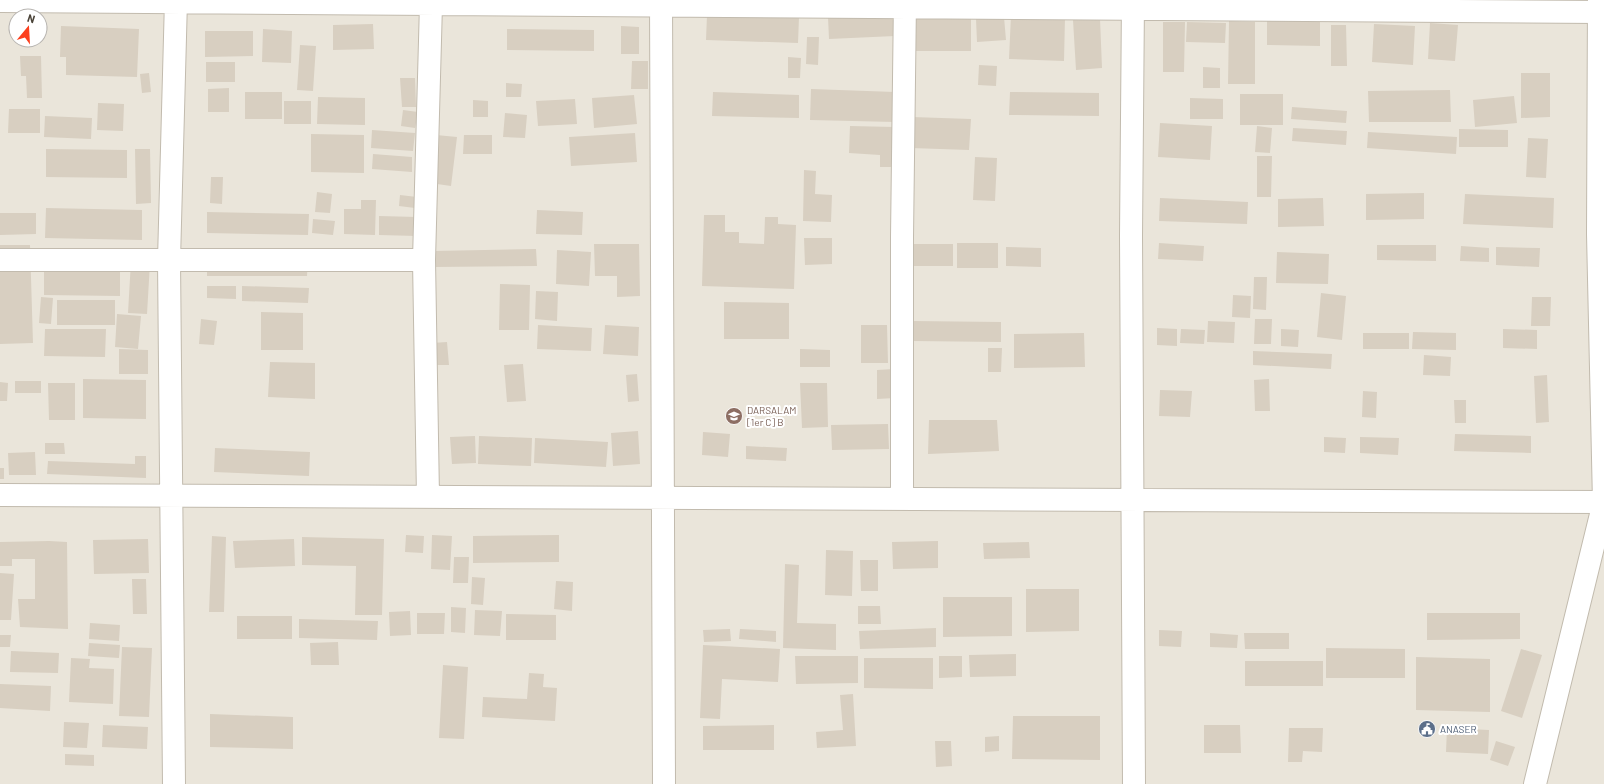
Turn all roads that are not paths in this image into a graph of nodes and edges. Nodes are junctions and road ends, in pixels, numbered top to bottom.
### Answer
1 (0, 1) edge
2 (176, 1) edge
3 (661, 3) edge
4 (905, 3) edge
5 (431, 4) junction
6 (1133, 4) edge
7 (1599, 6) edge
8 (1601, 235) edge
9 (0, 260) edge
10 (169, 260) junction
11 (424, 260) junction
12 (0, 495) edge
13 (171, 496) junction
14 (428, 497) junction
15 (662, 498) junction
16 (902, 498) junction
17 (1132, 500) junction
18 (1604, 502) edge
19 (174, 784) edge
20 (664, 784) edge
21 (1134, 784) edge
22 (1535, 784) edge

1 - 2 street
2 - 5 street
2 - 10 street
3 - 4 street
3 - 5 street
3 - 15 street
4 - 6 street
4 - 16 street
5 - 11 street
6 - 7 street
6 - 17 street
7 - 8 street
8 - 18 street
9 - 10 street
10 - 11 street
10 - 13 street
11 - 14 street
12 - 13 street
13 - 14 street
13 - 19 street
14 - 15 street
15 - 16 street
15 - 20 street
16 - 17 street
17 - 18 street
17 - 21 street
18 - 22 street

